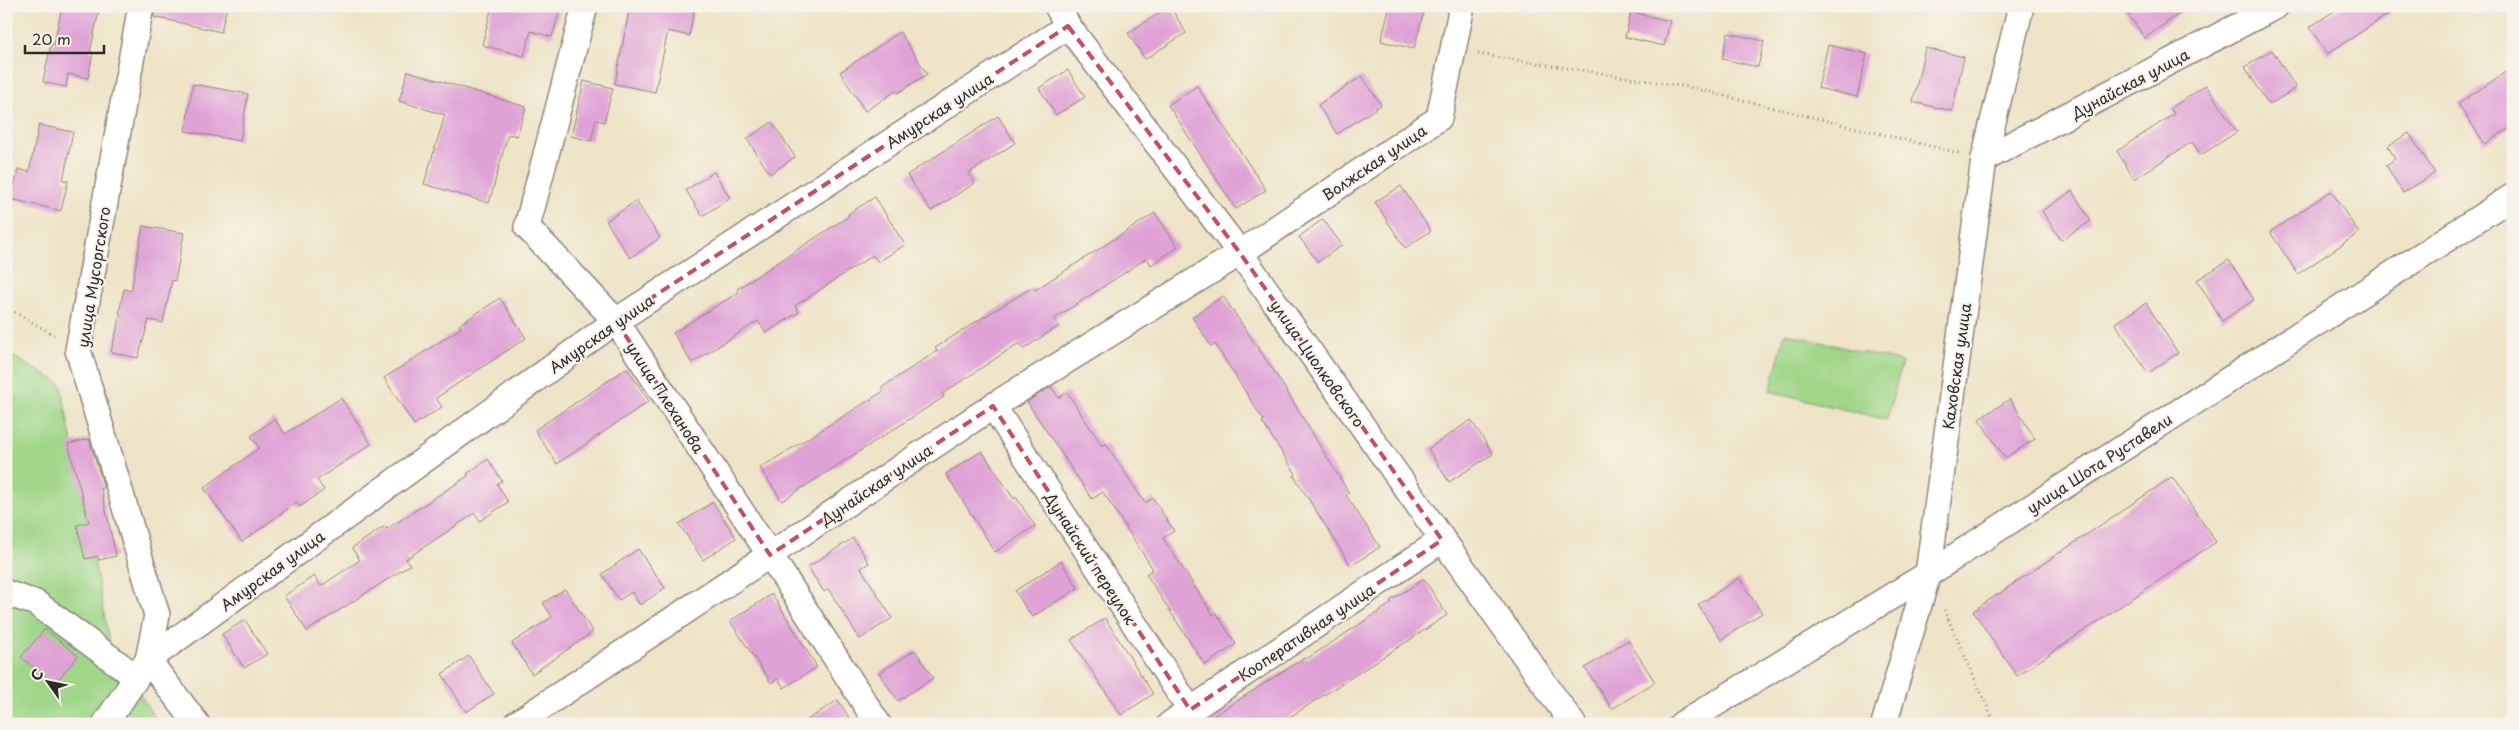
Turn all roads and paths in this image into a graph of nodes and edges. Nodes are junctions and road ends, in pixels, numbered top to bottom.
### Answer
1 (141, 6) edge
2 (585, 6) edge
3 (1462, 6) edge
4 (2022, 6) edge
5 (2276, 6) edge
6 (1062, 16) edge
7 (1453, 50) junction
8 (1984, 160) junction
9 (2513, 196) edge
10 (1240, 253) junction
11 (6, 307) edge
12 (616, 321) junction
13 (78, 350) junction
14 (993, 406) junction
15 (1442, 540) junction
16 (770, 555) junction
17 (1928, 574) junction
18 (6, 594) edge
19 (142, 668) junction
20 (1180, 717) edge
21 (104, 724) edge
22 (198, 724) edge
23 (516, 724) edge
24 (878, 724) edge
25 (1573, 724) edge
26 (1682, 724) edge
27 (1884, 724) edge
28 (1994, 724) edge

1 - 13 street, улица Мусоргского
2 - 12 street, улица Плеханова
3 - 7 street, Волжская улица
4 - 8 street, Каховская улица
5 - 8 street, Дунайская улица
6 - 10 street, улица Циолковского
6 - 12 street, Амурская улица
7 - 8 path
7 - 10 street, Волжская улица
8 - 17 street, Каховская улица
9 - 17 street, улица Шота Руставели
10 - 14 street, Дунайская улица
10 - 15 street, улица Циолковского
11 - 13 path
12 - 16 street, улица Плеханова
12 - 19 street, Амурская улица
13 - 19 street, улица Мусоргского
14 - 16 street, Дунайская улица
14 - 20 street, Дунайский переулок
15 - 20 street, Кооперативная улица
15 - 25 street, улица Циолковского
16 - 23 street, Дунайская улица
16 - 24 street, улица Плеханова
17 - 26 street, улица Шота Руставели
17 - 27 street, Каховская улица
17 - 28 path
18 - 19 street
19 - 21 street
19 - 22 street

